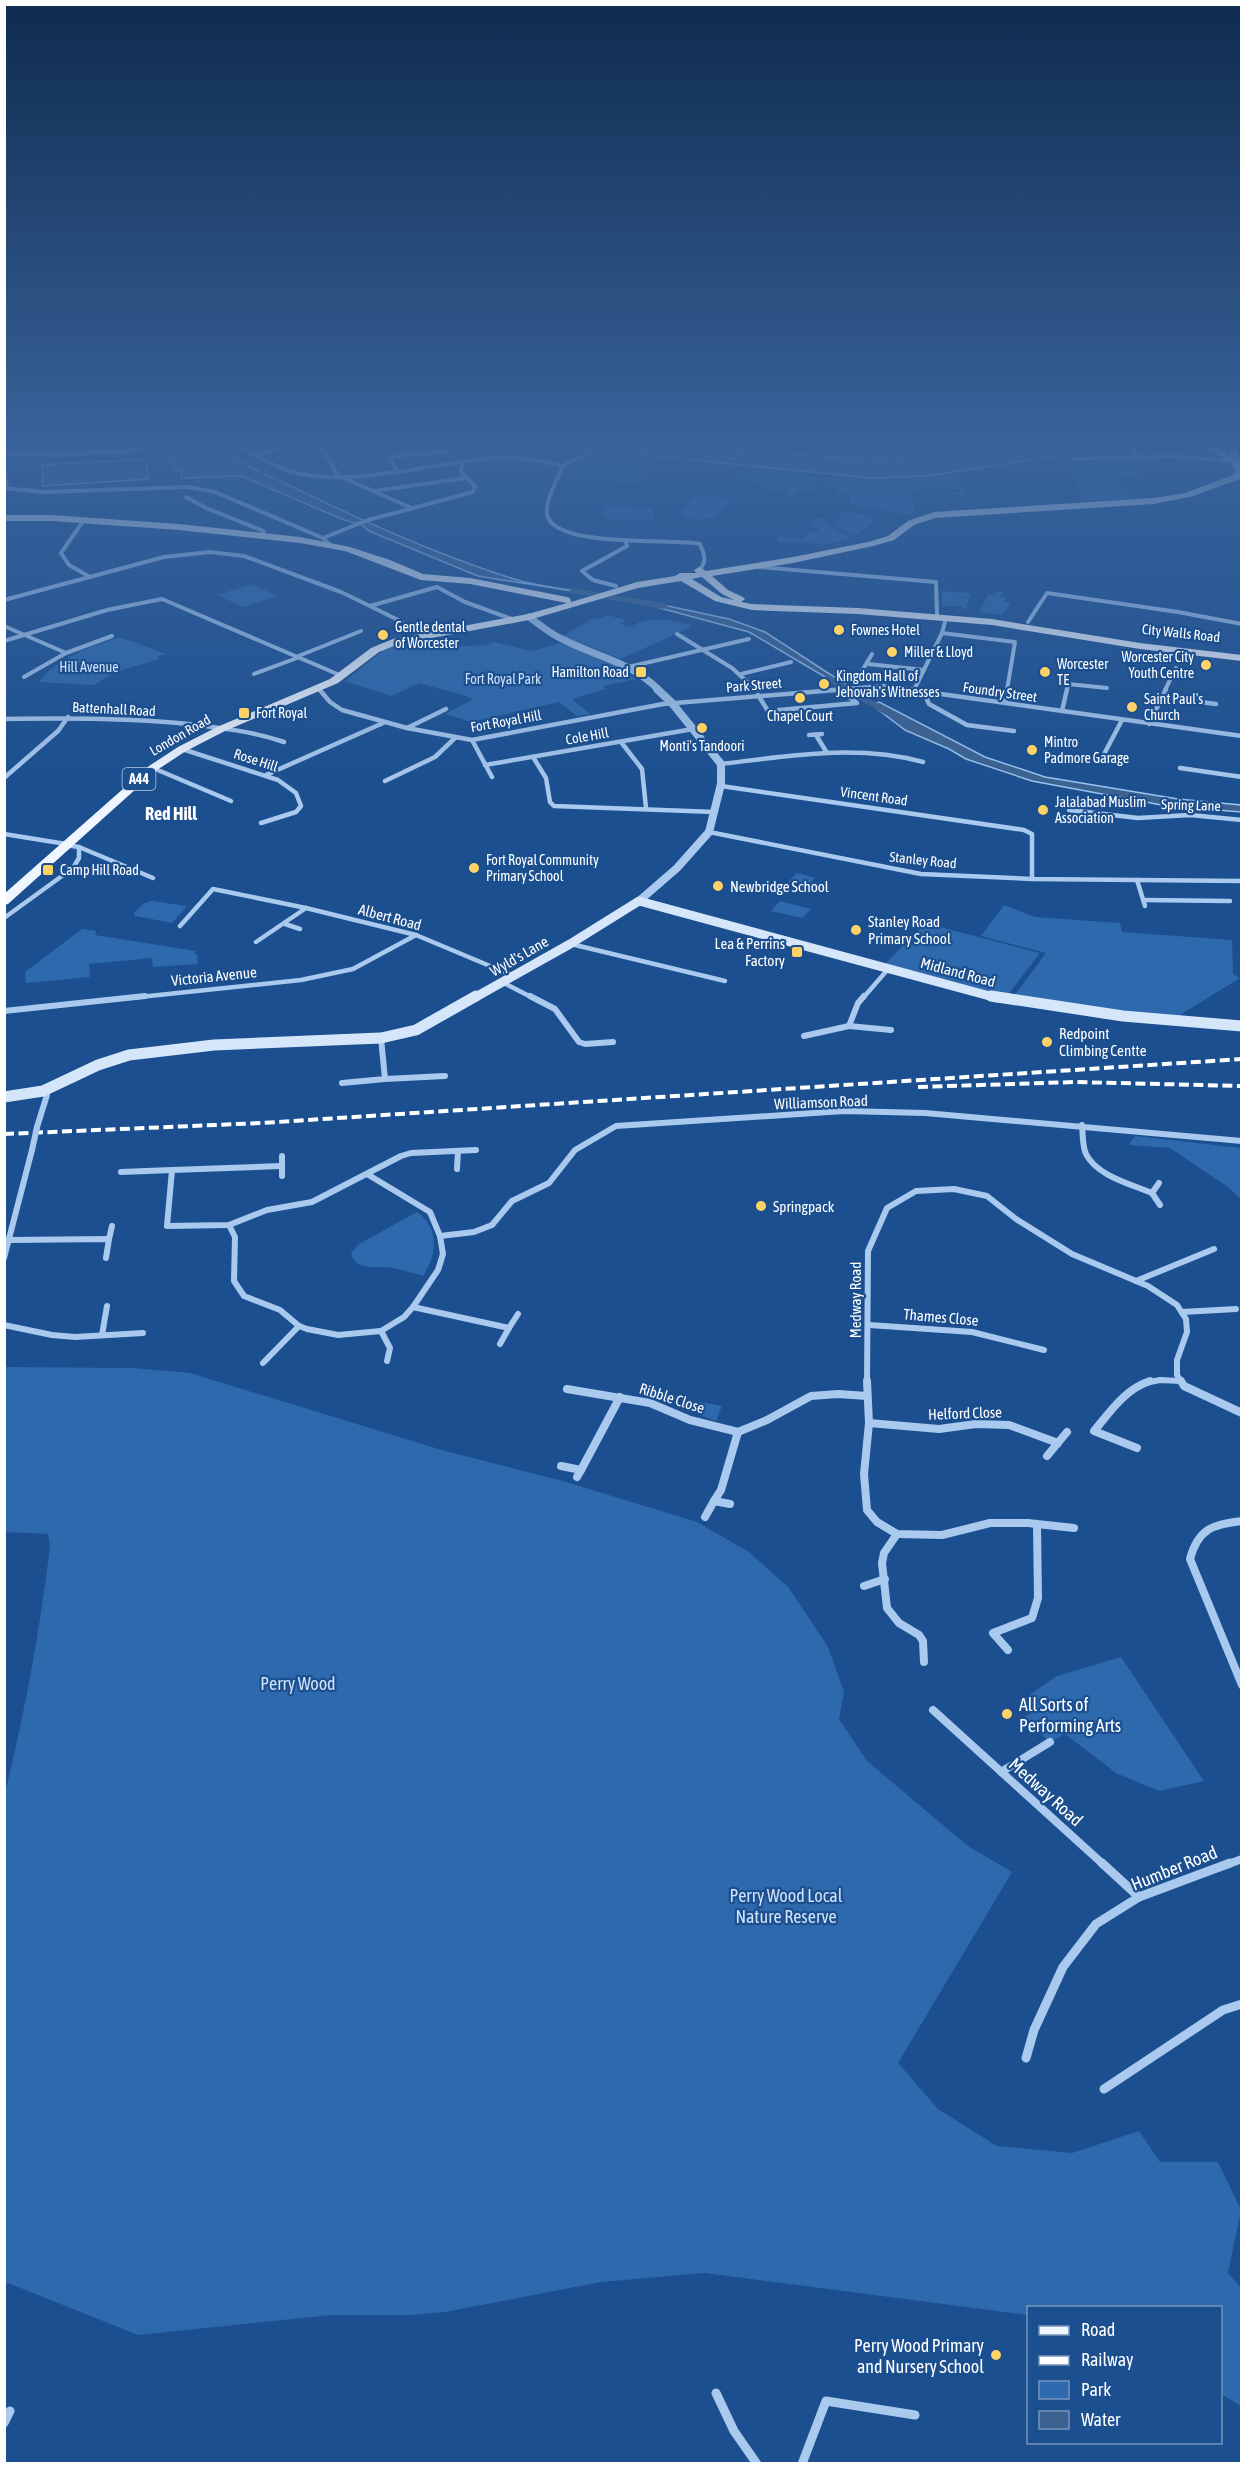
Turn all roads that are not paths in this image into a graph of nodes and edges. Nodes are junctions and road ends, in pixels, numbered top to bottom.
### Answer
1 (62, 559) edge
2 (163, 559) edge
3 (253, 559) edge
4 (379, 559) edge
5 (606, 559) edge
6 (705, 559) edge
7 (774, 559) edge
8 (802, 559) edge
9 (776, 566) junction
10 (699, 572) junction
11 (680, 576) junction
12 (90, 577) junction
13 (439, 583) junction
14 (597, 591) junction
15 (4, 600) edge
16 (563, 603) junction
17 (732, 603) junction
18 (370, 606) junction
19 (529, 616) junction
20 (941, 616) junction
21 (507, 620) junction
22 (402, 622) dead end
23 (1028, 622) junction
24 (1242, 624) edge
25 (4, 626) edge
26 (361, 631) dead end
27 (942, 633) junction
28 (677, 634) dead end
29 (22, 635) junction
30 (112, 636) dead end
31 (749, 639) dead end
32 (4, 641) edge
33 (702, 650) junction
34 (66, 653) junction
35 (1242, 653) edge
36 (872, 654) dead end
37 (297, 657) junction
38 (1242, 658) edge
39 (791, 662) dead end
40 (868, 664) junction
41 (628, 667) junction
42 (1176, 668) dead end
43 (924, 670) junction
44 (862, 671) dead end
45 (254, 674) dead end
46 (741, 674) junction
47 (343, 676) junction
48 (24, 677) dead end
49 (864, 687) joint
50 (1107, 688) dead end
51 (319, 689) junction
52 (838, 689) junction
53 (914, 690) junction
54 (931, 692) junction
55 (757, 693) junction
56 (1162, 697) junction
57 (672, 703) junction
58 (1005, 703) junction
59 (1216, 704) dead end
60 (446, 709) dead end
61 (1062, 711) junction
62 (68, 717) junction
63 (4, 719) edge
64 (1122, 720) junction
65 (384, 722) junction
66 (1149, 724) junction
67 (407, 728) junction
68 (221, 729) junction
69 (693, 729) junction
70 (1014, 731) dead end
71 (809, 735) dead end
72 (1242, 736) edge
73 (455, 738) junction
74 (472, 740) junction
75 (284, 742) dead end
76 (621, 742) junction
77 (182, 749) junction
78 (827, 753) junction
79 (533, 757) junction
80 (1102, 758) dead end
81 (923, 762) dead end
82 (721, 764) junction
83 (485, 765) junction
84 (153, 768) junction
85 (1180, 768) dead end
86 (266, 775) junction
87 (492, 777) dead end
88 (1242, 777) edge
89 (4, 778) edge
90 (385, 781) dead end
91 (721, 786) junction
92 (231, 801) dead end
93 (646, 808) junction
94 (1069, 810) dead end
95 (715, 812) junction
96 (1242, 820) edge
97 (261, 823) dead end
98 (709, 831) junction
99 (4, 834) edge
100 (70, 845) junction
101 (153, 878) dead end
102 (1032, 879) junction
103 (1137, 880) junction
104 (1242, 880) edge
105 (1143, 900) junction
106 (4, 901) edge
107 (1230, 901) dead end
108 (639, 902) junction
109 (1145, 906) dead end
110 (306, 908) junction
111 (4, 918) edge
112 (285, 924) junction
113 (180, 927) dead end
114 (300, 928) dead end
115 (416, 935) junction
116 (256, 942) dead end
117 (570, 944) junction
118 (889, 968) junction
119 (514, 976) junction
120 (725, 981) dead end
121 (502, 982) junction
122 (4, 1011) edge
123 (849, 1026) junction
124 (1242, 1026) edge
125 (891, 1030) dead end
126 (804, 1036) dead end
127 (381, 1038) junction
128 (613, 1042) dead end
129 (445, 1076) dead end
130 (385, 1079) junction
131 (342, 1083) dead end
132 (43, 1091) junction
133 (4, 1097) edge
134 (1082, 1125) junction
135 (1242, 1141) edge
136 (476, 1150) dead end
137 (458, 1151) junction
138 (282, 1156) dead end
139 (281, 1166) junction
140 (457, 1169) dead end
141 (172, 1170) junction
142 (121, 1172) dead end
143 (367, 1174) junction
144 (282, 1176) dead end
145 (1160, 1183) dead end
146 (1152, 1193) junction
147 (1160, 1205) dead end
148 (229, 1225) junction
149 (112, 1226) dead end
150 (440, 1236) junction
151 (109, 1239) junction
152 (10, 1240) junction
153 (1214, 1249) dead end
154 (4, 1258) edge
155 (106, 1258) dead end
156 (1136, 1281) junction
157 (107, 1306) dead end
158 (413, 1307) junction
159 (1236, 1309) dead end
160 (1182, 1312) junction
161 (518, 1314) dead end
162 (4, 1325) edge
163 (299, 1326) junction
164 (869, 1326) junction
165 (509, 1329) junction
166 (381, 1331) junction
167 (143, 1333) dead end
168 (102, 1335) junction
169 (500, 1344) dead end
170 (1044, 1350) dead end
171 (387, 1361) dead end
172 (263, 1362) dead end
173 (1181, 1381) junction
174 (567, 1389) dead end
175 (867, 1396) junction
176 (620, 1397) junction
177 (1242, 1413) edge
178 (869, 1423) junction
179 (738, 1432) junction
180 (1067, 1432) dead end
181 (1058, 1443) junction
182 (1137, 1448) dead end
183 (1047, 1456) dead end
184 (561, 1466) dead end
185 (581, 1470) junction
186 (577, 1478) dead end
187 (714, 1501) junction
188 (730, 1504) dead end
189 (705, 1517) dead end
190 (1242, 1521) edge
191 (1037, 1525) junction
192 (1074, 1528) dead end
193 (897, 1534) junction
194 (885, 1579) junction
195 (864, 1586) dead end
196 (1008, 1650) dead end
197 (924, 1662) dead end
198 (1242, 1684) edge
199 (933, 1710) dead end
200 (1050, 1742) dead end
201 (1001, 1772) junction
202 (1242, 1859) edge
203 (1139, 1897) junction
204 (1242, 2004) edge
205 (1026, 2058) dead end
206 (1104, 2089) dead end
207 (716, 2393) dead end
208 (10, 2411) dead end
209 (915, 2415) dead end
210 (4, 2423) edge
211 (757, 2463) edge
212 (802, 2463) edge

1 - 12 street
2 - 12 street
3 - 18 street
4 - 13 main road
5 - 14 street
6 - 10 street
7 - 10 main road, A44
8 - 9 main road, A44
9 - 10 main road, A44
9 - 20 street
10 - 11 main road, A44
10 - 14 main road, A44
10 - 17 main road, City Walls Road
10 - 20 main road, City Walls Road
11 - 14 main road, A44
11 - 17 main road, City Walls Road
12 - 15 street
13 - 16 main road
13 - 18 street
13 - 21 street
14 - 16 main road, A44
14 - 16 main road, A44
16 - 19 main road, A44
17 - 20 main road, City Walls Road
18 - 22 street
19 - 21 main road, A44
19 - 41 street
20 - 23 main road, City Walls Road
20 - 27 street
20 - 38 main road, City Walls Road
21 - 47 main road, London Road / A44
23 - 24 street
23 - 35 main road, City Walls Road
25 - 29 street
26 - 37 street
27 - 43 street
27 - 58 street
28 - 33 street
29 - 32 street
29 - 34 street
29 - 37 street
30 - 34 street
31 - 33 street
33 - 41 street
33 - 46 street
34 - 48 street
36 - 40 street
37 - 45 street
37 - 47 street
39 - 46 street
40 - 43 street
40 - 44 street
41 - 57 street
42 - 56 street
43 - 53 street
46 - 55 street
47 - 51 main road, London Road / A44
49 - 52 street, Park Street
49 - 53 street, Foundry Street
50 - 61 street
51 - 65 street, Fort Royal Hill
51 - 68 main road, London Road / A44
52 - 55 street, Park Street
52 - 55 street
53 - 54 street, Foundry Street
54 - 58 street, Foundry Street
54 - 70 street
55 - 57 street, Park Street
56 - 59 street
56 - 66 street
57 - 69 street
57 - 74 street, Fort Royal Hill
58 - 61 street, Foundry Street
60 - 67 street
61 - 64 street, Foundry Street
62 - 63 street, Battenhall Road
62 - 68 street, Battenhall Road
62 - 89 street
64 - 66 street, Foundry Street
64 - 80 street
65 - 67 street, Fort Royal Hill
65 - 86 street
66 - 72 street, Foundry Street
67 - 73 street, Fort Royal Hill
68 - 75 street, Battenhall Road
68 - 77 main road, London Road / A44
69 - 76 street, Cole Hill
69 - 82 street
71 - 78 street
73 - 74 street, Fort Royal Hill
73 - 90 street
74 - 83 street
76 - 79 street, Cole Hill
76 - 93 street
77 - 84 main road, London Road / A44
77 - 86 street, Rose Hill
78 - 81 street
78 - 82 street
79 - 83 street, Cole Hill
79 - 93 street
82 - 91 street, Wyld's Lane
83 - 87 street
84 - 92 street
84 - 100 main road, London Road / A44
85 - 88 street
86 - 97 street, Rose Hill
91 - 95 street, Wyld's Lane
91 - 102 street, Vincent Road
93 - 95 street
94 - 96 street, Spring Lane
95 - 98 street, Wyld's Lane
98 - 102 street, Stanley Road
98 - 108 street, Wyld's Lane
99 - 100 street
100 - 101 street
100 - 106 main road, London Road / A44
100 - 111 street
102 - 103 street, Stanley Road
103 - 104 street, Stanley Road
103 - 105 street
105 - 107 street
105 - 109 street
108 - 117 main road, Wyld's Lane
108 - 118 main road, Midland Road
110 - 112 street
110 - 113 street, Albert Road
110 - 115 street, Albert Road
112 - 114 street
112 - 116 street
115 - 119 street, Albert Road
115 - 122 street, Victoria Avenue
117 - 119 main road, Wyld's Lane
117 - 120 street
118 - 123 street
118 - 124 main road, Midland Road
119 - 121 main road, Wyld's Lane
121 - 127 main road, Wyld's Lane
121 - 128 street
123 - 125 street
123 - 126 street
127 - 130 street
127 - 132 main road, Wyld's Lane
129 - 130 street
130 - 131 street
132 - 133 main road, Wyld's Lane
132 - 152 street, bridge
134 - 135 street, Williamson Road
134 - 146 street
134 - 150 street, Williamson Road
136 - 137 street
137 - 140 street
137 - 143 street
138 - 139 street
139 - 141 street
139 - 144 street
141 - 142 street
141 - 148 street
143 - 148 street
143 - 150 street
145 - 146 street
146 - 147 street
148 - 163 street
149 - 151 street
150 - 158 street
151 - 152 street
151 - 155 street
152 - 154 street
153 - 156 street
156 - 160 street, Medway Road
156 - 164 street, Medway Road
157 - 168 street
158 - 165 street
158 - 166 street
159 - 160 street
160 - 173 street
161 - 165 street
162 - 168 street
163 - 166 street
163 - 172 street
164 - 170 street, Thames Close
164 - 175 street, Medway Road
165 - 169 street
166 - 171 street
167 - 168 street
173 - 177 street
173 - 182 street
174 - 176 street, Ribble Close
175 - 178 street, Medway Road
175 - 179 street
176 - 179 street, Ribble Close
176 - 185 street
178 - 181 street, Helford Close
178 - 193 street, Medway Road
179 - 187 street
180 - 181 street
181 - 183 street
184 - 185 street
185 - 186 street
187 - 188 street
187 - 189 street
190 - 198 street
191 - 192 street
191 - 193 street
191 - 196 street
193 - 194 street
194 - 195 street
194 - 197 street
199 - 201 street, Medway Road
200 - 201 street
201 - 203 street, Medway Road
202 - 203 street, Humber Road
203 - 205 street, Humber Road
204 - 206 street
207 - 211 street
208 - 210 street
209 - 212 street

